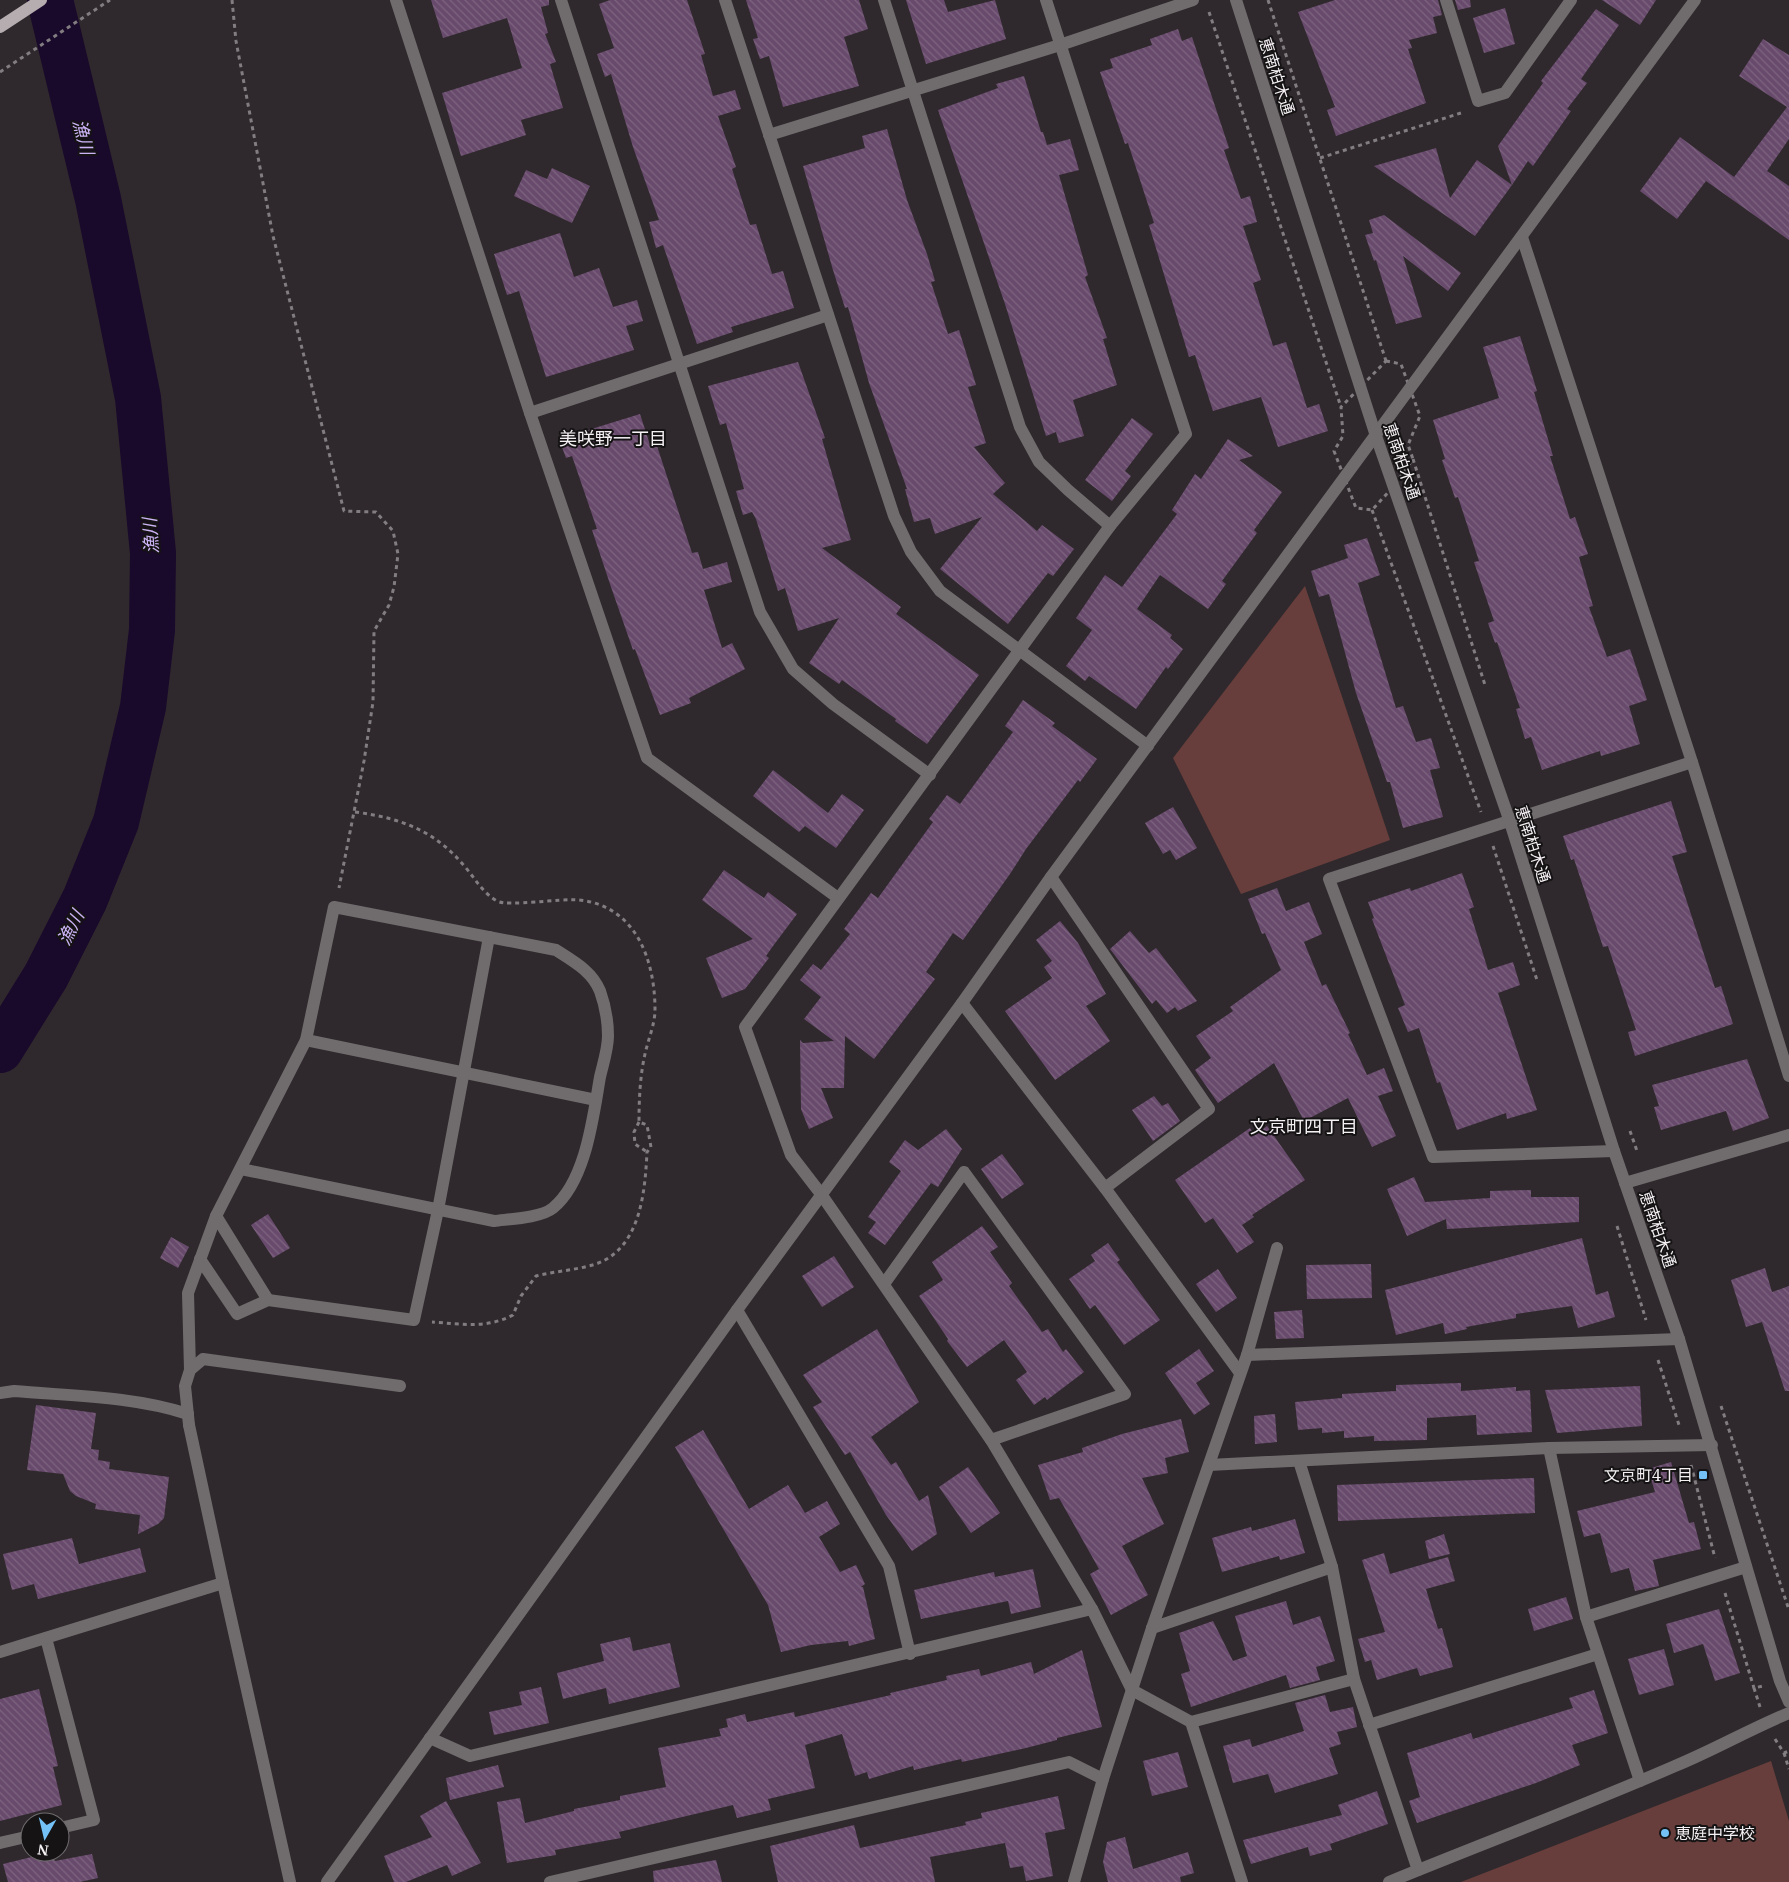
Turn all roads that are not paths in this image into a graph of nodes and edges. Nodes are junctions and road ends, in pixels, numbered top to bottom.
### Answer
1 (41, 0) edge
2 (396, 0) edge
3 (560, 0) edge
4 (725, 0) edge
5 (884, 0) edge
6 (1046, 0) edge
7 (1193, 0) edge
8 (1236, 0) edge
9 (1446, 0) edge
10 (1571, 0) edge
11 (1695, 0) edge
12 (0, 27) edge
13 (1060, 45) junction
14 (913, 92) junction
15 (769, 134) junction
16 (1522, 237) junction
17 (828, 315) junction
18 (681, 365) junction
19 (530, 413) junction
20 (1376, 436) junction
21 (1110, 526) junction
22 (1020, 651) junction
23 (1148, 746) junction
24 (1692, 762) junction
25 (930, 775) junction
26 (1509, 819) junction
27 (1051, 877) junction
28 (838, 898) junction
29 (489, 937) junction
30 (962, 1004) junction
31 (306, 1040) junction
32 (464, 1072) junction
33 (1789, 1076) edge
34 (596, 1100) junction
35 (1789, 1135) edge
36 (1614, 1151) junction
37 (241, 1169) junction
38 (1625, 1183) junction
39 (1105, 1188) junction
40 (821, 1194) junction
41 (438, 1210) junction
42 (216, 1216) junction
43 (1276, 1248) dead end
44 (200, 1259) junction
45 (884, 1284) junction
46 (268, 1300) junction
47 (737, 1310) junction
48 (1679, 1339) junction
49 (1247, 1355) junction
50 (190, 1370) junction
51 (1240, 1373) junction
52 (400, 1386) dead end
53 (0, 1393) edge
54 (189, 1420) junction
55 (991, 1440) junction
56 (1712, 1446) junction
57 (1550, 1448) junction
58 (1299, 1461) junction
59 (1209, 1465) junction
60 (1332, 1567) junction
61 (1746, 1567) junction
62 (223, 1583) junction
63 (1092, 1609) junction
64 (1586, 1617) junction
65 (1152, 1628) junction
66 (46, 1638) junction
67 (0, 1652) edge
68 (910, 1654) junction
69 (1598, 1654) junction
70 (1354, 1679) junction
71 (1132, 1690) junction
72 (1789, 1702) edge
73 (1789, 1713) edge
74 (1190, 1722) junction
75 (1369, 1725) junction
76 (430, 1738) junction
77 (1103, 1779) junction
78 (1640, 1781) junction
79 (70, 1826) edge
80 (20, 1838) edge
81 (0, 1843) edge
82 (1418, 1870) junction
83 (290, 1882) edge
84 (327, 1882) edge
85 (550, 1882) edge
86 (1074, 1882) edge
87 (1242, 1882) edge
88 (1389, 1882) edge

1 - 12 main road
2 - 19 street
3 - 18 street
4 - 15 street
5 - 14 street
6 - 13 street
7 - 13 street
8 - 20 street, 恵南柏木通
9 - 10 street
11 - 16 street
13 - 14 street
13 - 21 street
14 - 15 street
14 - 21 street
15 - 17 street
16 - 20 street
16 - 24 street
17 - 18 street
17 - 22 street
18 - 19 street
18 - 25 street
19 - 28 street
20 - 23 street
20 - 26 street, 恵南柏木通
21 - 22 street
22 - 23 street
22 - 25 street
23 - 27 street
24 - 26 street
24 - 33 street
25 - 28 street
26 - 36 street, 恵南柏木通
26 - 36 street
27 - 30 street
27 - 39 street
28 - 40 street
29 - 31 street
29 - 32 street
29 - 34 street
30 - 39 street
30 - 40 street
31 - 32 street
31 - 37 street
32 - 34 street
32 - 41 street
34 - 41 street
35 - 38 street
36 - 38 street, 恵南柏木通
37 - 41 street
37 - 42 street
38 - 48 street, 恵南柏木通
39 - 51 street
40 - 45 street
40 - 47 street
41 - 46 street
42 - 44 street
42 - 46 street
43 - 49 street
44 - 46 street
44 - 50 street
45 - 55 street
45 - 55 street
47 - 68 street
47 - 76 street
48 - 49 street
48 - 56 street, 恵南柏木通
49 - 51 street
50 - 52 street
50 - 54 street
51 - 59 street
53 - 54 street
54 - 62 street
55 - 63 street
56 - 57 street
56 - 61 street, 恵南柏木通
57 - 58 street
57 - 64 street
58 - 59 street
58 - 60 street
59 - 65 street
60 - 65 street
60 - 70 street
61 - 64 street
61 - 72 street, 恵南柏木通
62 - 66 street
62 - 83 street
63 - 68 street
63 - 71 street
64 - 69 street
65 - 71 street
66 - 67 street
66 - 79 street
68 - 76 street
69 - 75 street
69 - 78 street
70 - 74 street
70 - 75 street
71 - 74 street
71 - 77 street
73 - 78 street
74 - 87 street
75 - 82 street
76 - 84 street
77 - 85 street
77 - 86 street
78 - 82 street
80 - 81 street
82 - 88 street

